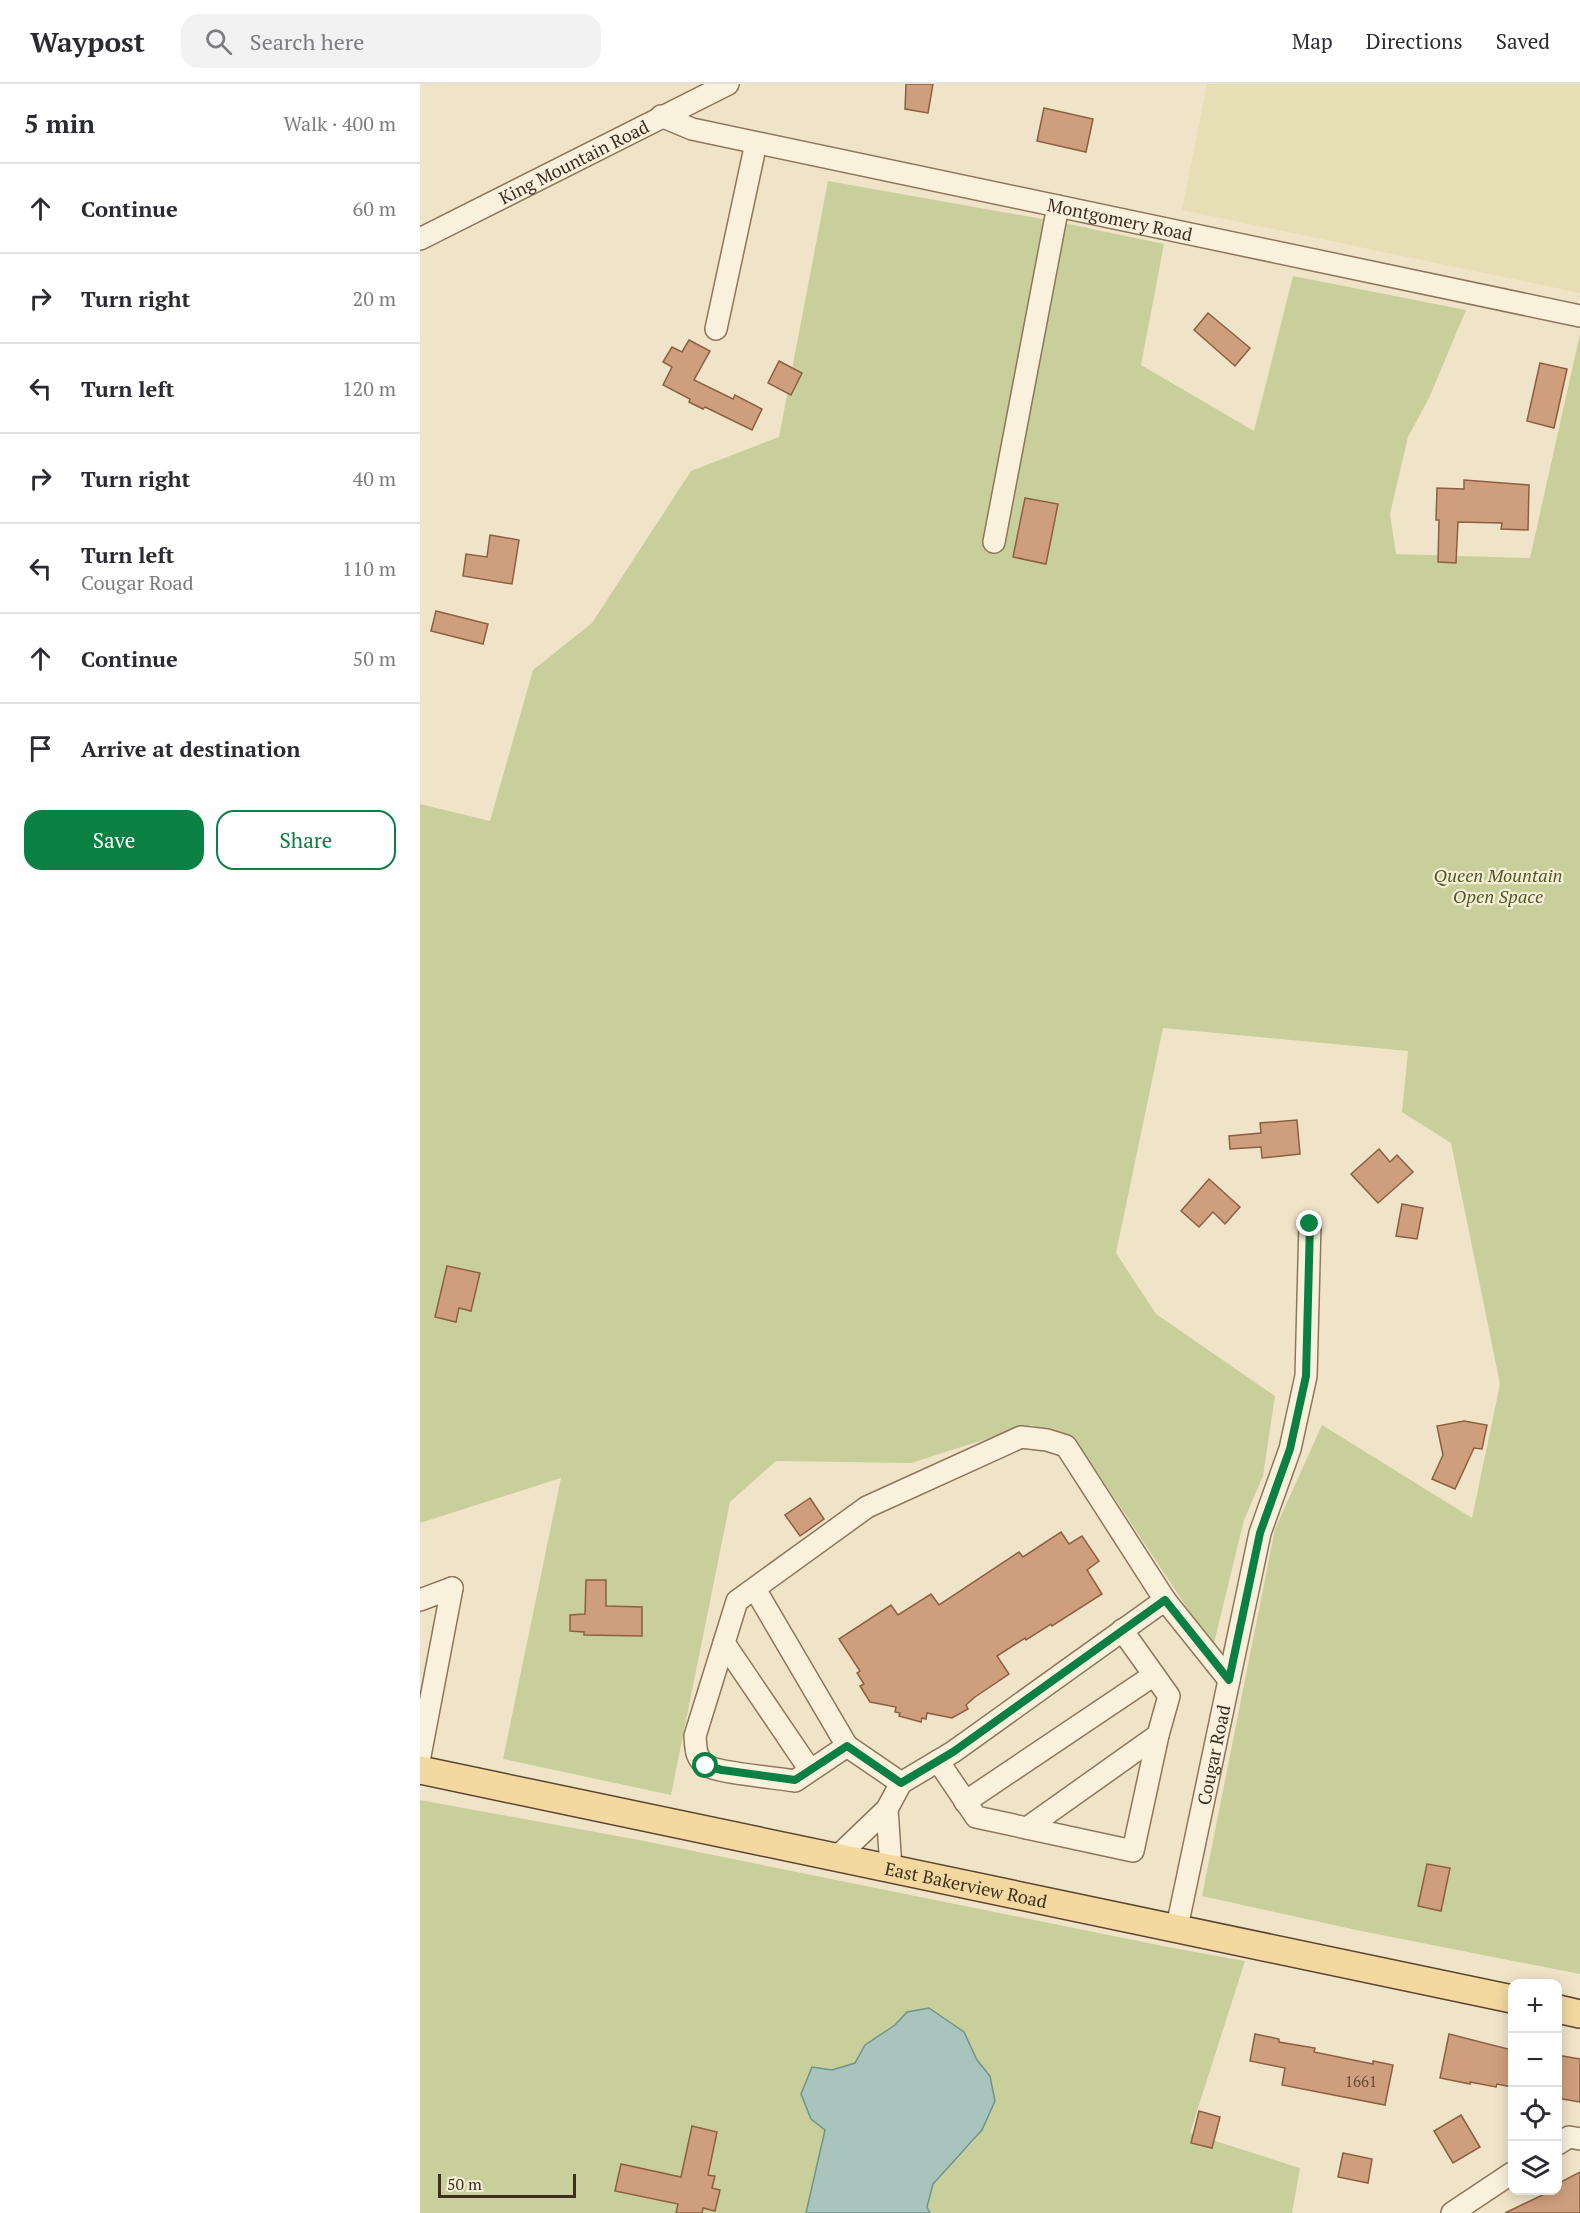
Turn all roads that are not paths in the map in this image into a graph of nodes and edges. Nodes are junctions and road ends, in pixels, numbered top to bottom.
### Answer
1 (728, 84) edge
2 (661, 116) junction
3 (756, 143) junction
4 (1058, 206) junction
5 (420, 239) edge
6 (1580, 316) edge
7 (716, 329) dead end
8 (994, 542) dead end
9 (1310, 1224) dead end
10 (754, 1589) junction
11 (420, 1600) edge
12 (1165, 1600) junction
13 (1122, 1630) junction
14 (724, 1643) junction
15 (1154, 1675) junction
16 (1229, 1680) junction
17 (1158, 1735) junction
18 (847, 1746) junction
19 (420, 1756) edge
20 (938, 1761) junction
21 (420, 1770) edge
22 (810, 1770) junction
23 (901, 1783) junction
24 (965, 1802) junction
25 (887, 1809) junction
26 (1028, 1828) junction
27 (837, 1857) junction
28 (891, 1868) junction
29 (1177, 1927) junction
30 (1508, 1998) edge
31 (1562, 2010) edge
32 (1580, 2014) edge
33 (1580, 2139) edge
34 (1562, 2141) edge
35 (1508, 2176) edge
36 (1452, 2213) edge

1 - 2 street, King Mountain Road
2 - 3 street, Montgomery Road
2 - 5 street, King Mountain Road
3 - 4 street, Montgomery Road
3 - 7 street
4 - 6 street, Montgomery Road
4 - 8 street
9 - 16 street, Cougar Road
10 - 12 street
10 - 14 street
10 - 18 street
11 - 19 street
12 - 13 street
12 - 16 street
13 - 15 street
13 - 20 street
14 - 22 street
14 - 22 street
15 - 17 street
15 - 24 street
16 - 29 street, Cougar Road
17 - 26 street
17 - 26 street
18 - 22 street
18 - 23 street
20 - 23 street
20 - 24 street
21 - 27 main road, East Bakerview Road
23 - 25 street
24 - 26 street
25 - 27 street
25 - 28 street
27 - 28 main road, East Bakerview Road
28 - 29 main road, East Bakerview Road
29 - 30 main road, East Bakerview Road
31 - 32 main road
33 - 34 street
35 - 36 street

